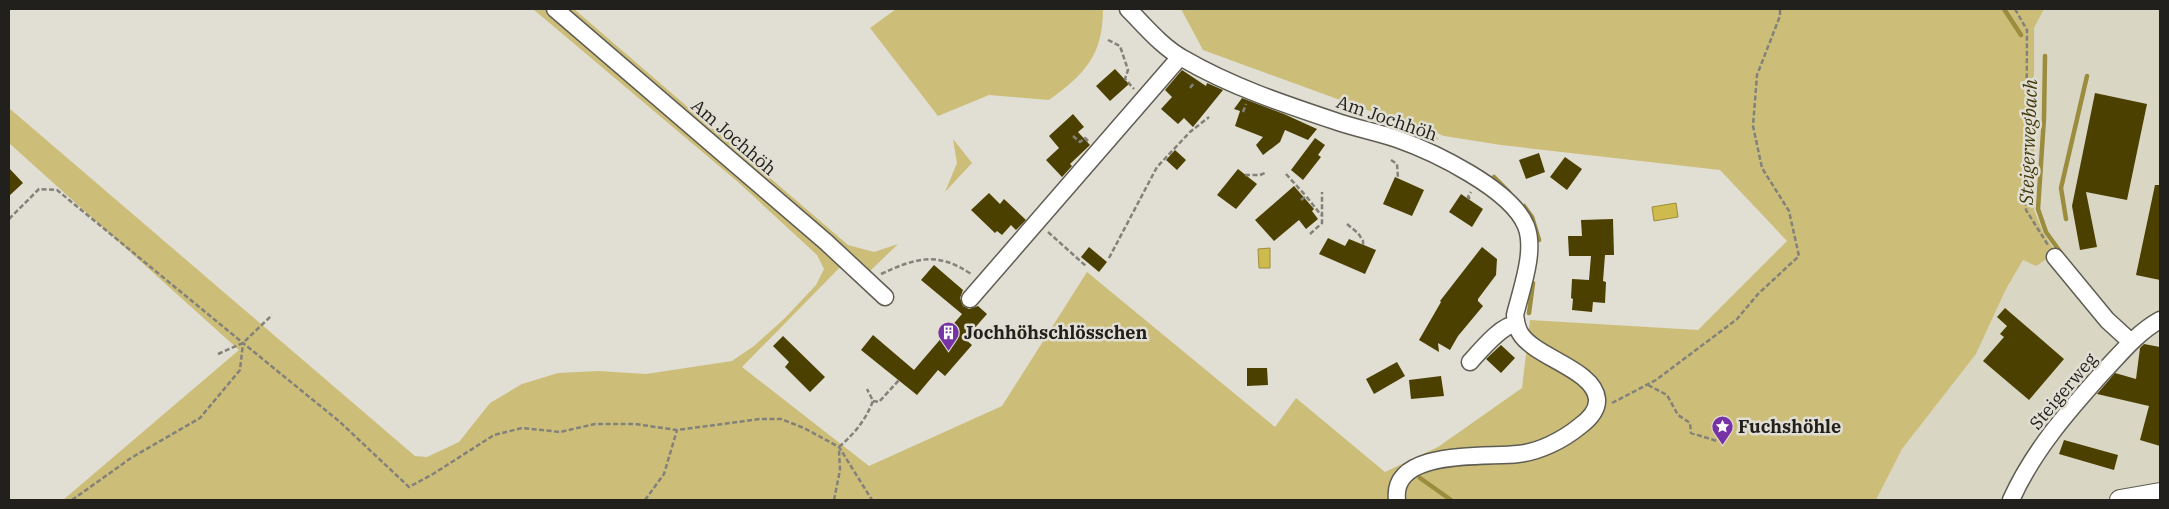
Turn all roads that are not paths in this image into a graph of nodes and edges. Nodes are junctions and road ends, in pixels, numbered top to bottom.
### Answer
1 (555, 9) edge
2 (1128, 9) edge
3 (1180, 57) junction
4 (2055, 257) road end
5 (885, 297) dead end
6 (970, 300) dead end
7 (2160, 320) edge
8 (1516, 324) junction
9 (2131, 342) junction
10 (1470, 362) dead end
11 (2160, 485) edge
12 (2160, 493) edge
13 (2127, 499) edge
14 (1396, 500) edge
15 (2011, 500) edge

1 - 5 street, Am Jochhöh
2 - 3 street, Am Jochhöh
3 - 6 street
3 - 8 street, Am Jochhöh
4 - 9 street
7 - 9 street, Steigerweg
8 - 10 street
8 - 14 street
9 - 15 street, Steigerweg
11 - 13 main road
12 - 13 main road

